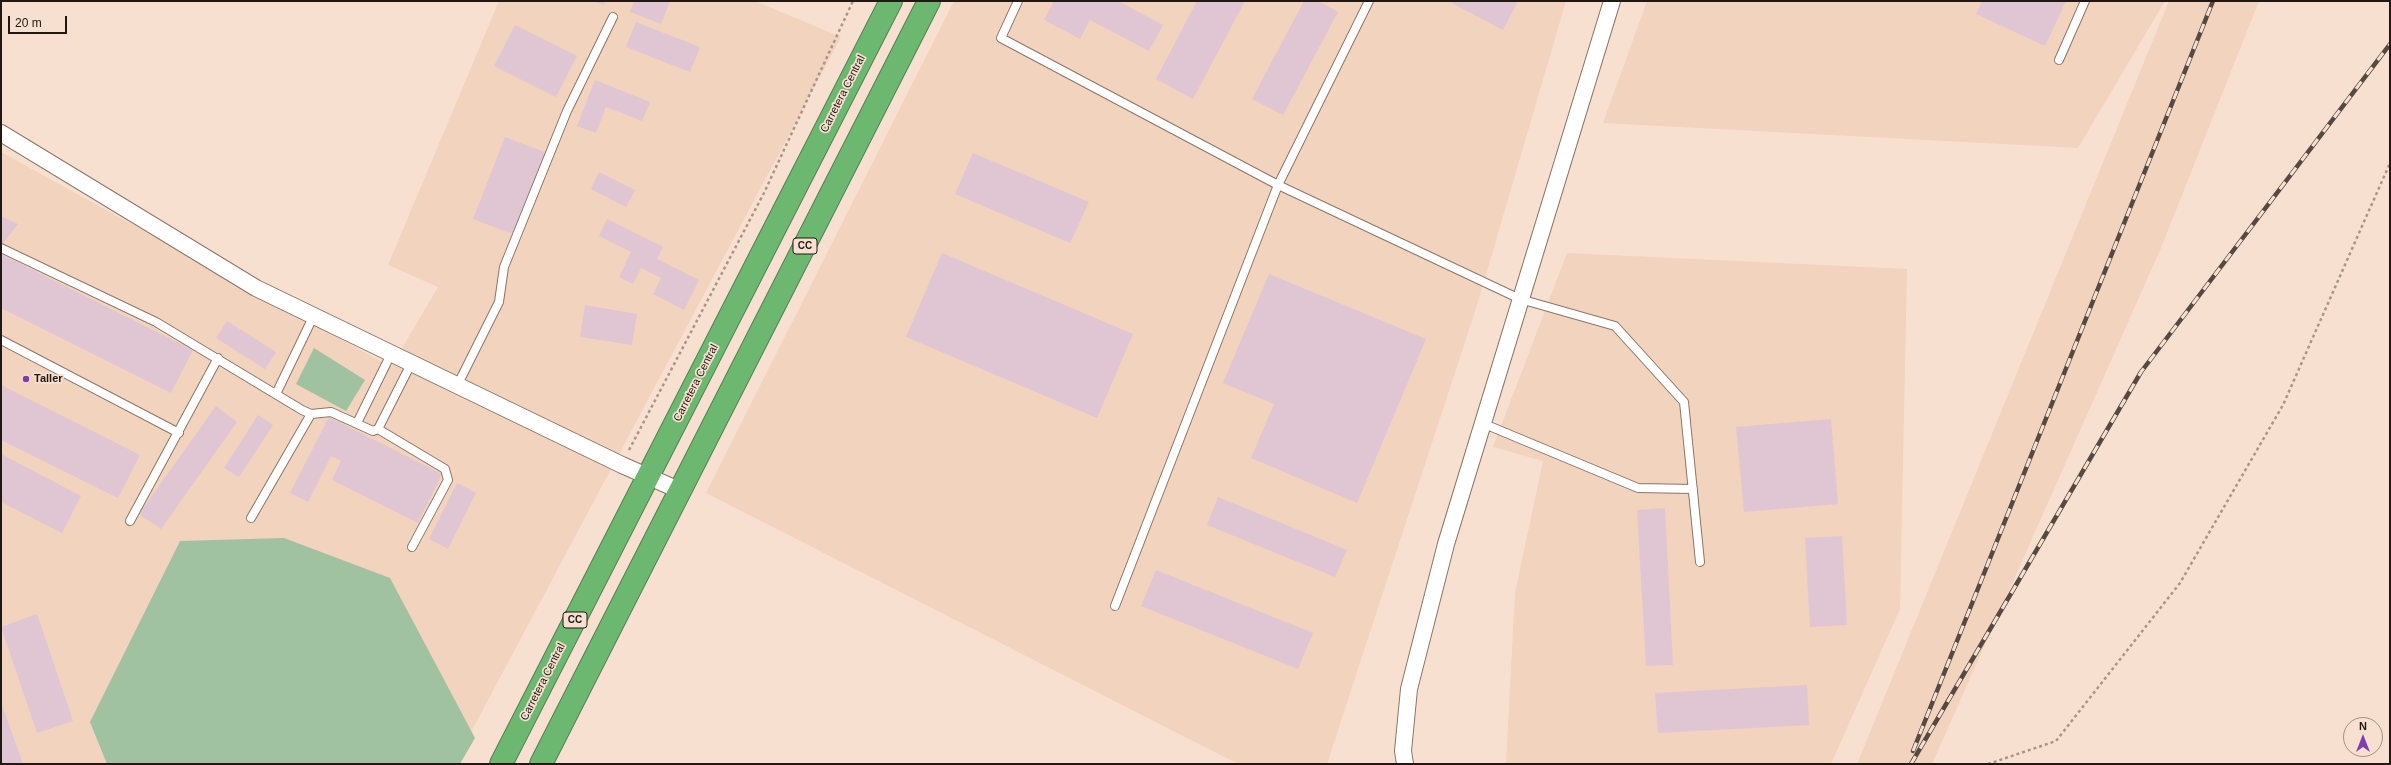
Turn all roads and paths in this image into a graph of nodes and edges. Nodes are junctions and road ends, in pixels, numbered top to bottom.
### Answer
1 (853, 1) edge
2 (891, 1) edge
3 (929, 1) edge
4 (1018, 1) edge
5 (1369, 1) edge
6 (1612, 1) edge
7 (2085, 1) edge
8 (613, 16) dead end
9 (2060, 60) dead end
10 (1, 133) edge
11 (2390, 163) edge
12 (1278, 185) junction
13 (1, 248) edge
14 (1520, 299) junction
15 (314, 315) junction
16 (1, 340) edge
17 (392, 352) junction
18 (218, 358) junction
19 (412, 362) junction
20 (458, 384) junction
21 (276, 394) junction
22 (311, 414) junction
23 (357, 424) junction
24 (1482, 424) junction
25 (378, 429) junction
26 (179, 433) junction
27 (622, 465) junction
28 (649, 476) junction
29 (1693, 489) junction
30 (681, 491) junction
31 (251, 518) dead end
32 (130, 521) dead end
33 (412, 547) dead end
34 (1700, 562) dead end
35 (1115, 606) dead end
36 (501, 764) edge
37 (541, 764) edge
38 (1405, 764) edge
39 (1988, 764) edge

1 - 27 path
2 - 28 highway, Carretera Central / CC
3 - 30 highway, CC
4 - 12 lane
5 - 12 lane
6 - 14 street
7 - 9 lane
8 - 20 lane
10 - 15 street
11 - 39 path
12 - 14 lane
12 - 35 lane
13 - 18 lane
14 - 24 street
14 - 29 lane
15 - 17 street
15 - 21 lane
16 - 26 lane
17 - 19 street
17 - 23 lane
18 - 21 lane
18 - 26 lane
19 - 20 street
19 - 25 lane
20 - 27 street
21 - 22 lane
22 - 23 lane
22 - 31 lane
23 - 25 lane
24 - 29 lane
24 - 38 street
25 - 33 lane
26 - 32 lane
27 - 28 street
28 - 30 street
28 - 36 highway, Carretera Central / CC
29 - 34 lane
30 - 37 highway, CC

